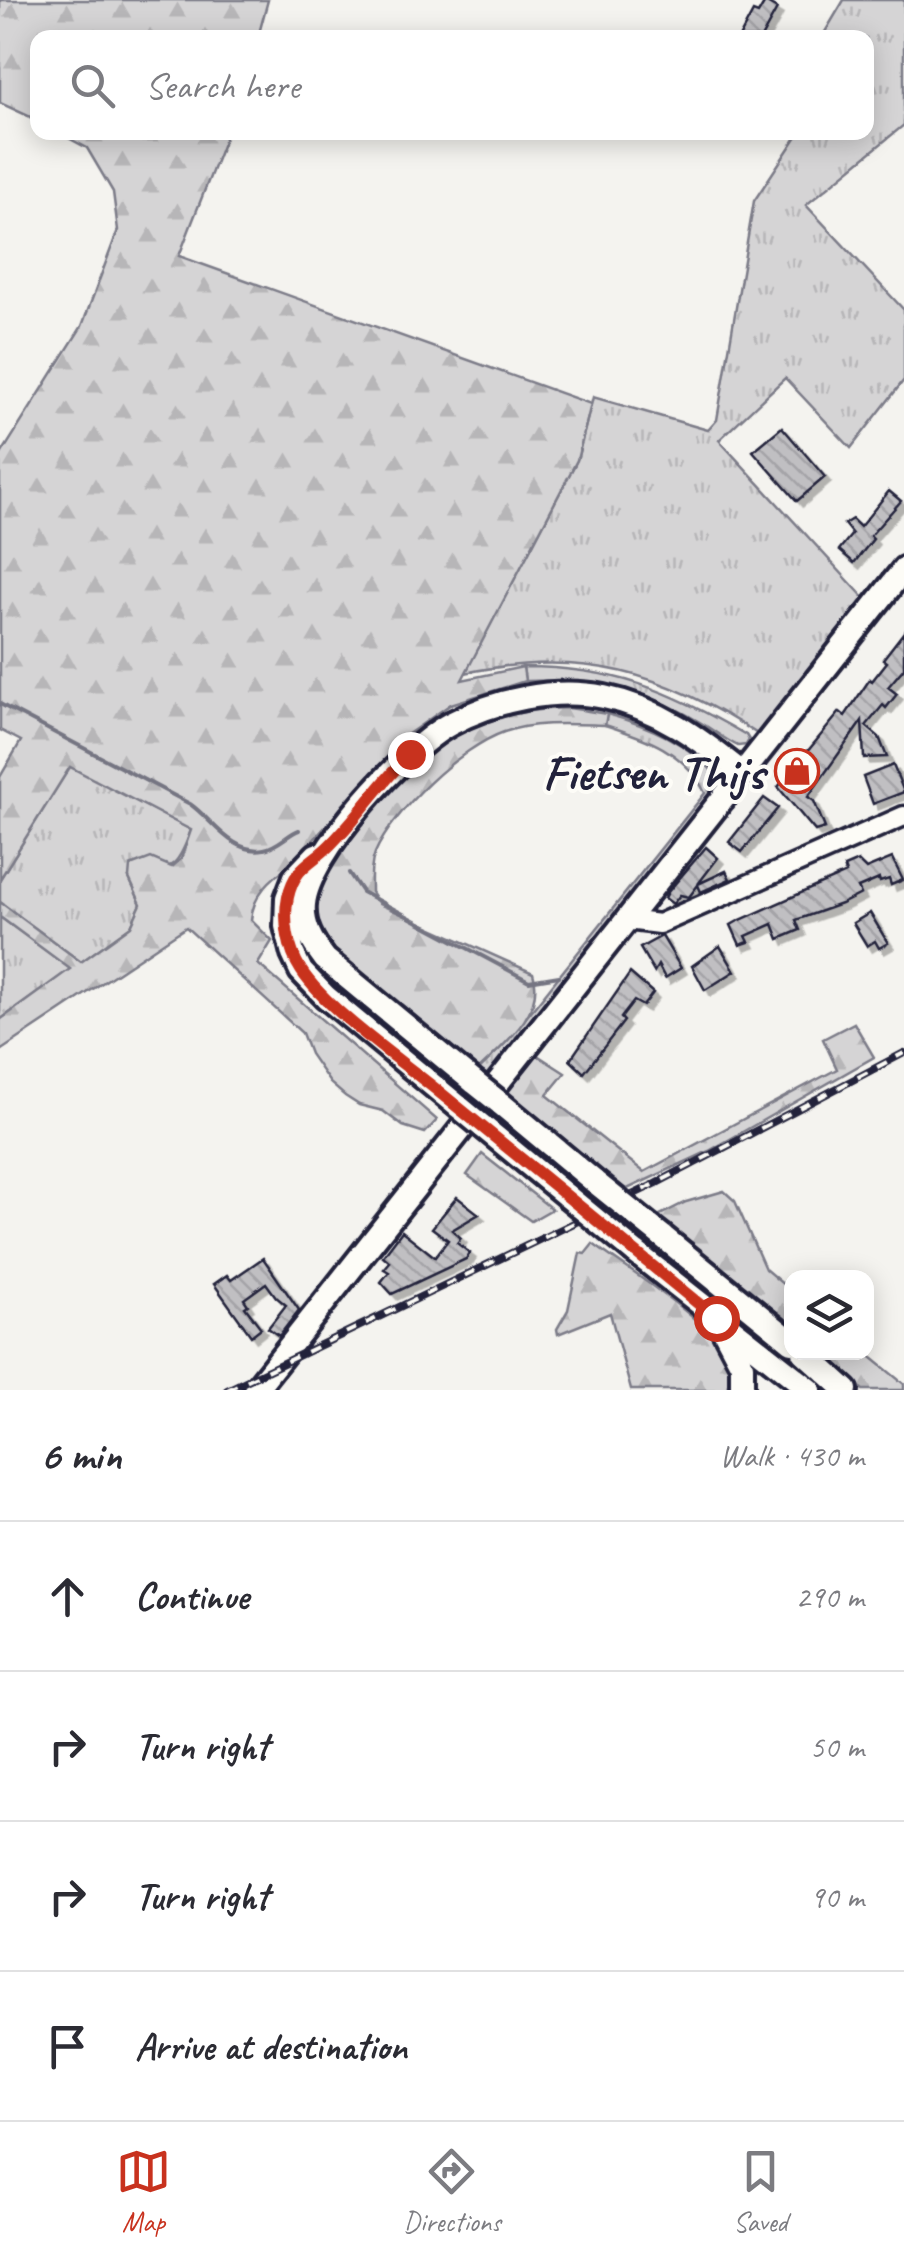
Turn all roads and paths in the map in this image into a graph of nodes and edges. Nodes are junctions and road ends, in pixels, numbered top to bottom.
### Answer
1 (904, 570) edge
2 (742, 773) junction
3 (904, 816) edge
4 (328, 848) junction
5 (626, 920) junction
6 (716, 1318) junction
7 (784, 1335) edge
8 (813, 1360) edge
9 (255, 1390) edge
10 (742, 1390) edge
11 (810, 1390) edge
12 (846, 1390) edge

1 - 2 main road
2 - 4 main road
2 - 5 main road
3 - 5 street
4 - 6 main road, bridge
4 - 7 main road, bridge
5 - 9 main road
6 - 10 main road
6 - 11 main road
8 - 12 main road

